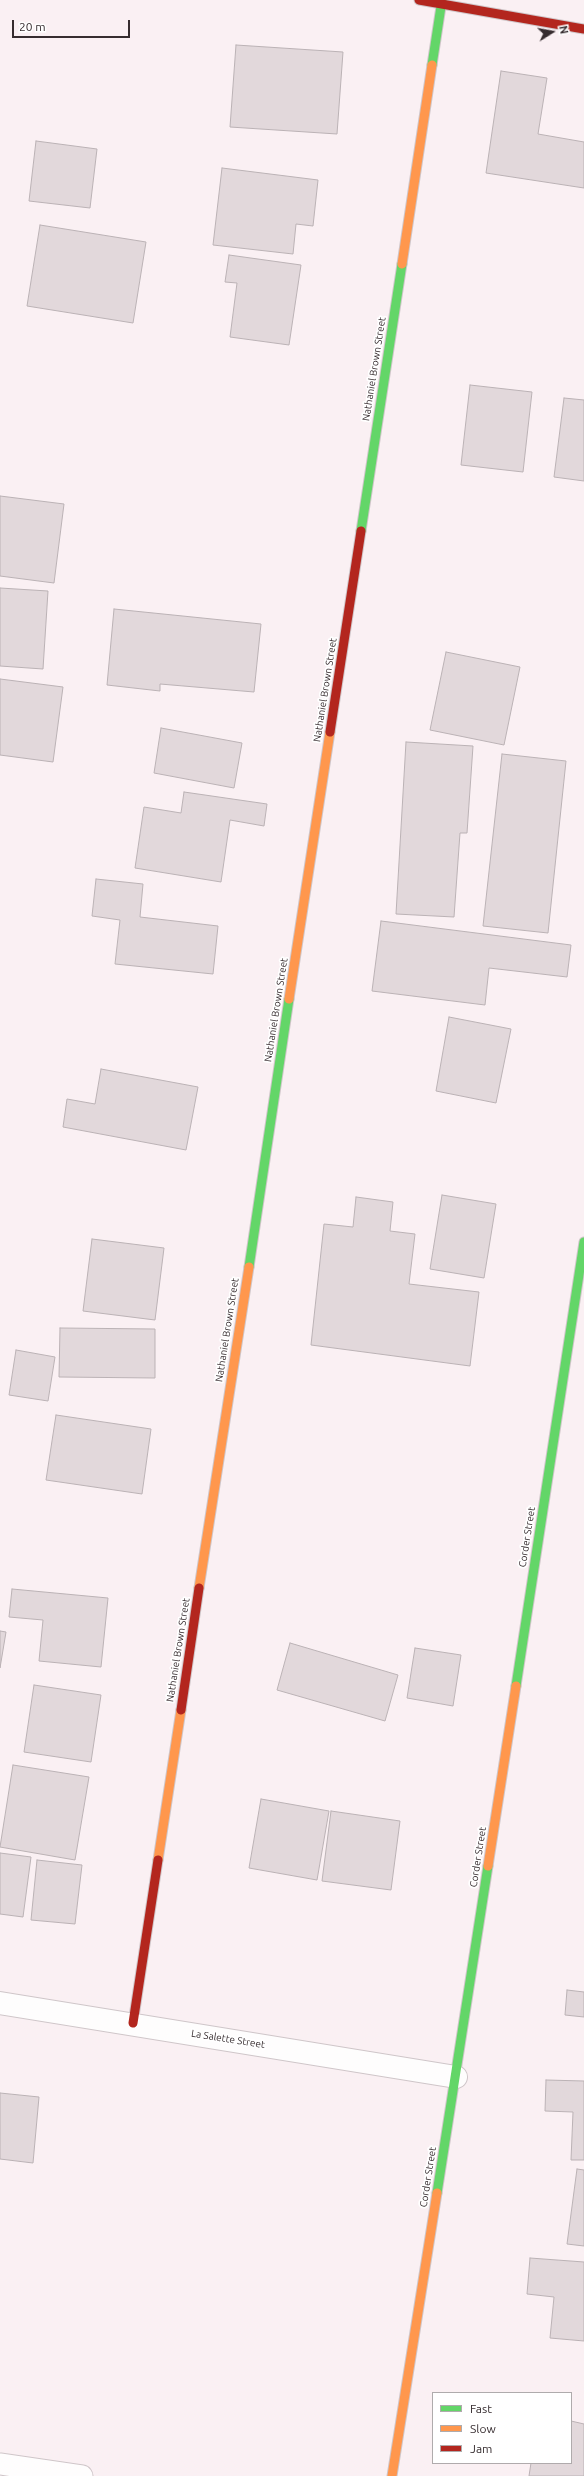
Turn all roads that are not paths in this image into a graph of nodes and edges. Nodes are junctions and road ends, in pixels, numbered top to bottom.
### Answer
1 (418, 0) edge
2 (441, 2) edge
3 (584, 29) edge
4 (584, 1242) edge
5 (0, 2003) edge
6 (132, 2023) junction
7 (456, 2077) junction
8 (0, 2464) edge
9 (82, 2476) edge
10 (392, 2476) edge

1 - 2 street
2 - 3 street
2 - 6 street, Nathaniel Brown Street
4 - 7 street, Corder Street
5 - 6 street, La Salette Street
6 - 7 street, La Salette Street
7 - 10 street, Corder Street
8 - 9 lane

